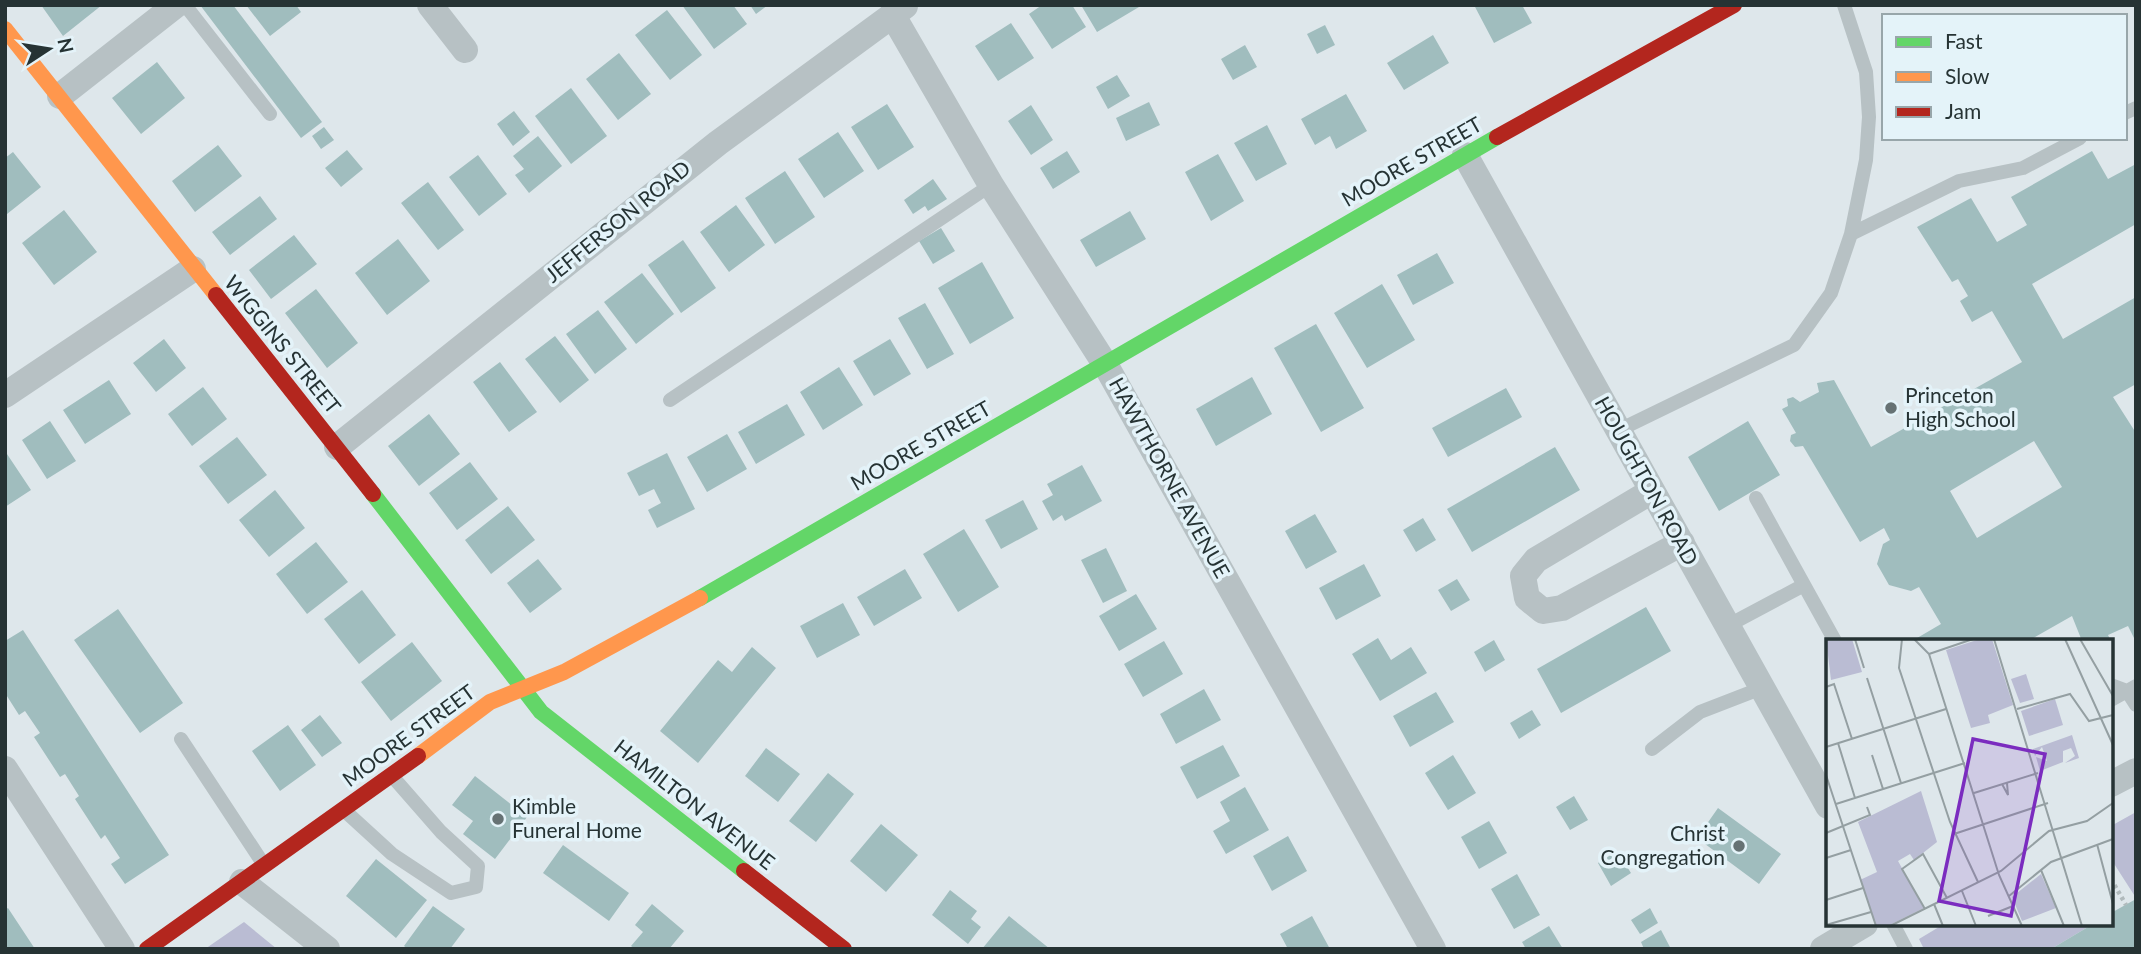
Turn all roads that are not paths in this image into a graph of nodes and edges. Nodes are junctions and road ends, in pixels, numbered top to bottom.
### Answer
1 (176, 5) edge
2 (185, 5) edge
3 (430, 5) edge
4 (1734, 5) edge
5 (1844, 5) edge
6 (899, 10) edge
7 (5, 29) edge
8 (465, 50) dead end
9 (60, 96) junction
10 (270, 114) dead end
11 (2076, 140) edge
12 (1465, 155) junction
13 (991, 185) junction
14 (1851, 234) junction
15 (193, 269) junction
16 (1105, 364) junction
17 (5, 395) edge
18 (670, 400) dead end
19 (1617, 431) junction
20 (337, 447) junction
21 (1652, 491) junction
22 (1756, 498) dead end
23 (1682, 543) junction
24 (1804, 585) junction
25 (1727, 626) junction
26 (1834, 639) edge
27 (2113, 685) edge
28 (1762, 688) junction
29 (2131, 689) edge
30 (524, 690) junction
31 (2113, 699) edge
32 (2136, 705) edge
33 (181, 739) dead end
34 (1652, 749) dead end
35 (5, 769) edge
36 (2136, 771) edge
37 (392, 776) junction
38 (2113, 784) edge
39 (1826, 802) edge
40 (344, 810) junction
41 (264, 866) junction
42 (242, 882) junction
43 (1862, 926) edge
44 (1894, 926) edge
45 (122, 949) edge
46 (147, 949) edge
47 (327, 949) edge
48 (844, 949) edge
49 (1433, 949) edge
50 (1822, 949) edge
51 (1906, 949) edge

1 - 9 street
2 - 10 lane
3 - 8 street
4 - 12 street, MOORE STREET
5 - 14 lane
6 - 13 street, HAWTHORNE AVENUE
6 - 20 street, JEFFERSON ROAD
7 - 9 street, WIGGINS STREET
9 - 15 street, WIGGINS STREET
11 - 14 lane
12 - 16 street, MOORE STREET
12 - 19 street, HOUGHTON ROAD
13 - 16 street, HAWTHORNE AVENUE
13 - 18 lane
14 - 19 lane
15 - 17 street
15 - 20 street, WIGGINS STREET
16 - 30 street, MOORE STREET
16 - 49 street, HAWTHORNE AVENUE
19 - 21 street, HOUGHTON ROAD
20 - 30 street, WIGGINS STREET
21 - 23 street, HOUGHTON ROAD
21 - 23 street
22 - 24 lane
23 - 25 street, HOUGHTON ROAD
24 - 25 lane
24 - 26 lane
25 - 28 street, HOUGHTON ROAD
27 - 29 lane
28 - 34 lane
28 - 39 street, HOUGHTON ROAD
29 - 31 lane
29 - 32 lane
30 - 37 street, MOORE STREET
30 - 48 street, HAMILTON AVENUE
33 - 41 lane
35 - 45 street
36 - 38 street
37 - 40 street, MOORE STREET
37 - 40 lane
40 - 41 street, MOORE STREET
41 - 42 street, MOORE STREET
42 - 46 street, MOORE STREET
42 - 47 street
43 - 50 street
44 - 51 lane

